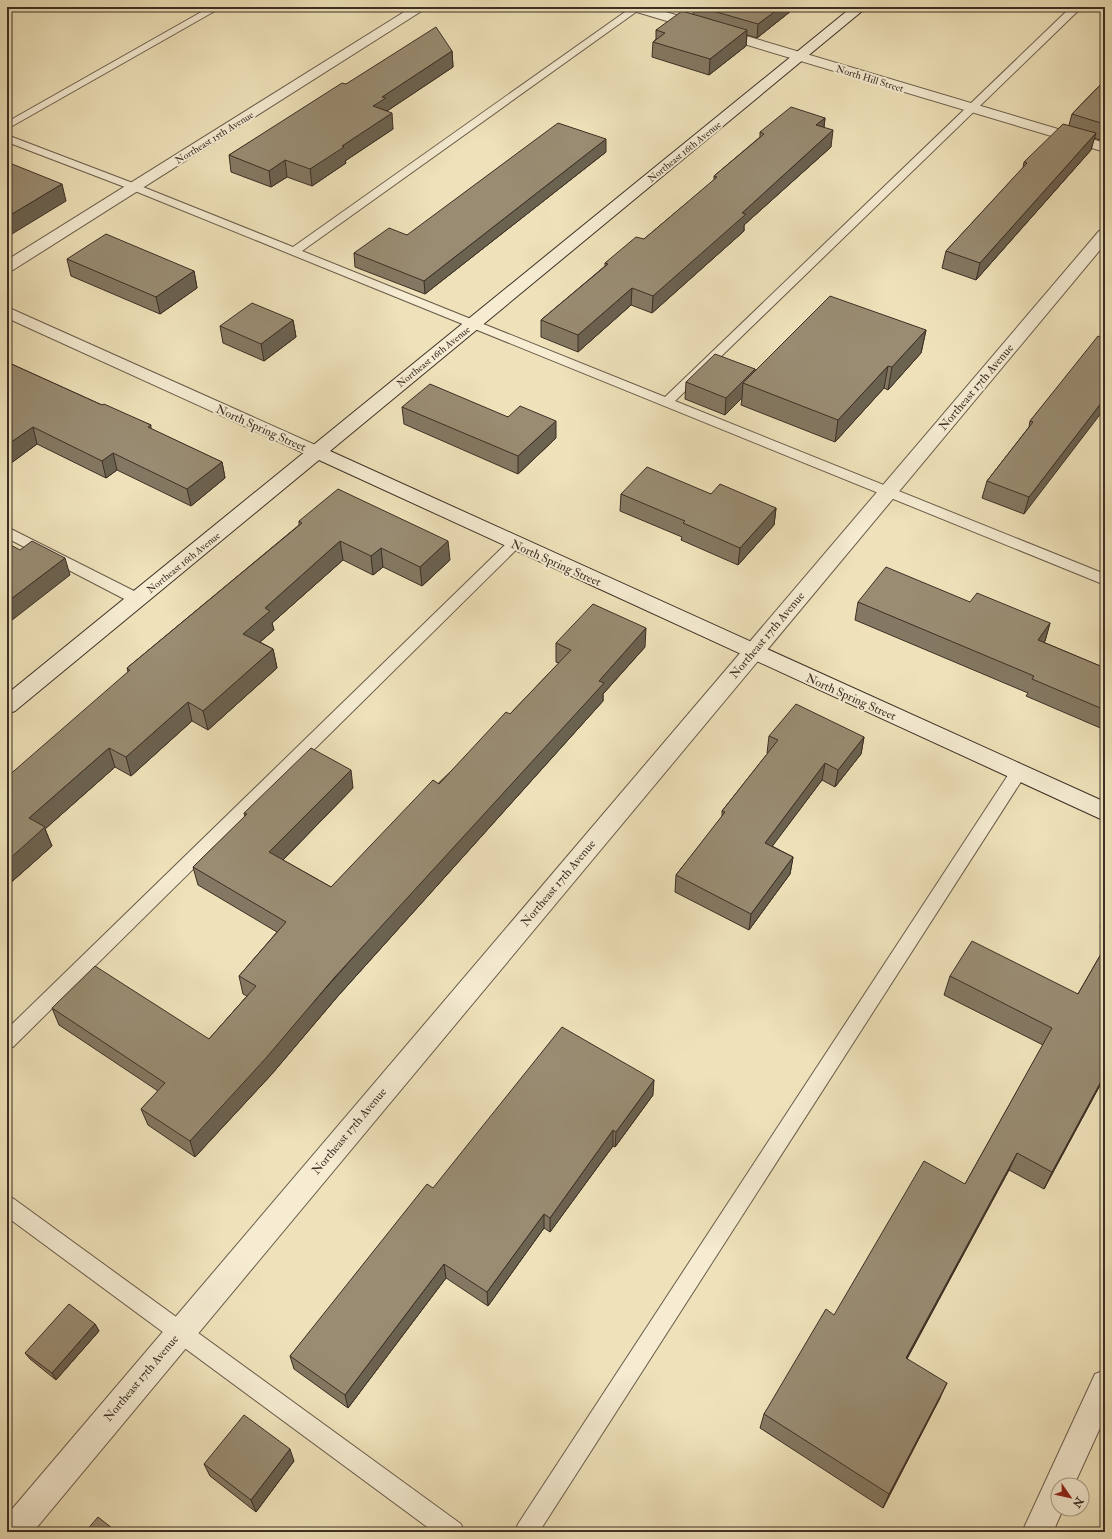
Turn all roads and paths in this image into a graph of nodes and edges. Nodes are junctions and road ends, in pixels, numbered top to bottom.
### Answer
1 (217, 7) edge
2 (421, 7) edge
3 (637, 7) edge
4 (860, 7) edge
5 (1077, 7) edge
6 (800, 56) junction
7 (972, 109) junction
8 (7, 126) edge
9 (7, 138) edge
10 (1105, 148) edge
11 (134, 187) junction
12 (1105, 234) edge
13 (293, 252) junction
14 (7, 267) edge
15 (7, 312) edge
16 (473, 324) junction
17 (666, 403) junction
18 (316, 452) junction
19 (887, 493) junction
20 (7, 532) edge
21 (514, 544) junction
22 (1105, 580) edge
23 (137, 599) junction
24 (752, 652) junction
25 (7, 706) edge
26 (1018, 773) junction
27 (1105, 812) edge
28 (7, 1040) edge
29 (7, 1204) edge
30 (179, 1332) junction
31 (1105, 1384) edge
32 (1062, 1477) edge
33 (1050, 1504) edge
34 (12, 1532) edge
35 (453, 1532) edge
36 (526, 1532) edge
37 (1037, 1532) edge

1 - 8 lane
2 - 11 street, Northeast 15th Avenue
3 - 6 street, North Hill Street
3 - 13 lane
4 - 6 street, Northeast 16th Avenue
5 - 7 lane
6 - 7 street, North Hill Street
6 - 16 street, Northeast 16th Avenue
7 - 10 street, North Hill Street
7 - 17 lane
9 - 11 lane
11 - 13 lane
11 - 14 street, Northeast 15th Avenue
12 - 19 street, Northeast 17th Avenue
13 - 16 lane
15 - 18 street, North Spring Street
16 - 17 lane
16 - 18 street, Northeast 16th Avenue
17 - 19 lane
18 - 21 street, North Spring Street
18 - 23 street, Northeast 16th Avenue
19 - 22 lane
19 - 24 street, Northeast 17th Avenue
20 - 23 lane
21 - 24 street, North Spring Street
21 - 28 lane
23 - 25 street, Northeast 16th Avenue
24 - 26 street, North Spring Street
24 - 30 street, Northeast 17th Avenue
26 - 27 street, North Spring Street
26 - 36 lane
29 - 30 lane
30 - 34 street, Northeast 17th Avenue
30 - 35 lane
31 - 32 street
33 - 37 street

